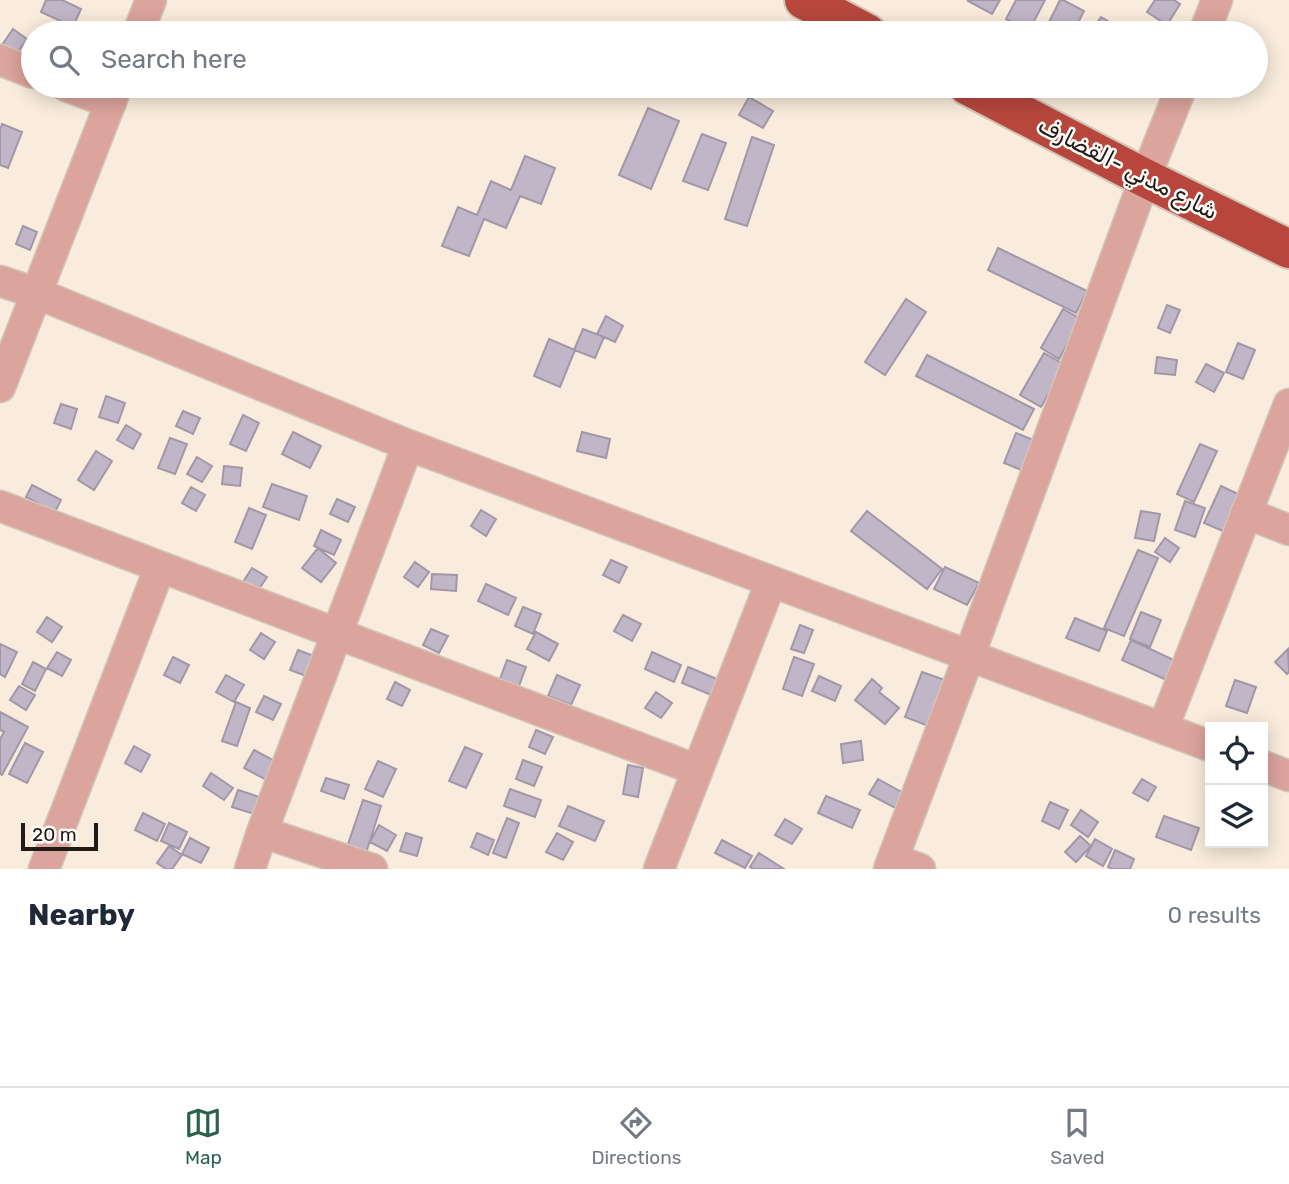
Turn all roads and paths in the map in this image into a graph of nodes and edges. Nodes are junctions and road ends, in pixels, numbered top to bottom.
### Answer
1 (151, 0) edge
2 (804, 0) edge
3 (1217, 0) edge
4 (143, 21) edge
5 (844, 21) edge
6 (1209, 21) edge
7 (0, 60) edge
8 (21, 68) edge
9 (112, 98) edge
10 (991, 98) edge
11 (1177, 98) edge
12 (1145, 178) junction
13 (1289, 249) edge
14 (0, 281) edge
15 (36, 293) junction
16 (0, 387) edge
17 (1289, 404) edge
18 (408, 445) junction
19 (0, 506) edge
20 (1246, 513) junction
21 (1289, 530) edge
22 (160, 567) junction
23 (771, 582) junction
24 (336, 634) junction
25 (970, 656) junction
26 (1163, 728) junction
27 (1205, 744) edge
28 (1268, 768) edge
29 (697, 770) junction
30 (1289, 776) edge
31 (275, 836) junction
32 (900, 866) edge
33 (44, 869) edge
34 (250, 869) edge
35 (311, 869) edge
36 (372, 869) edge
37 (659, 869) edge

1 - 4 street
2 - 5 highway
3 - 6 street
7 - 8 street
9 - 15 street
10 - 12 highway, شارع مدني -القضارف
11 - 12 street
12 - 13 highway, شارع مدني -القضارف
12 - 25 street
14 - 15 street
15 - 16 street
15 - 18 street
17 - 20 street
18 - 23 street
18 - 24 street
19 - 22 street
20 - 21 street
20 - 26 street
22 - 24 street
22 - 33 street
23 - 25 street
23 - 29 street
24 - 29 street
24 - 31 street
25 - 26 street
25 - 32 street
26 - 27 street
28 - 30 street
29 - 37 street
31 - 34 street
31 - 35 street
31 - 36 street

